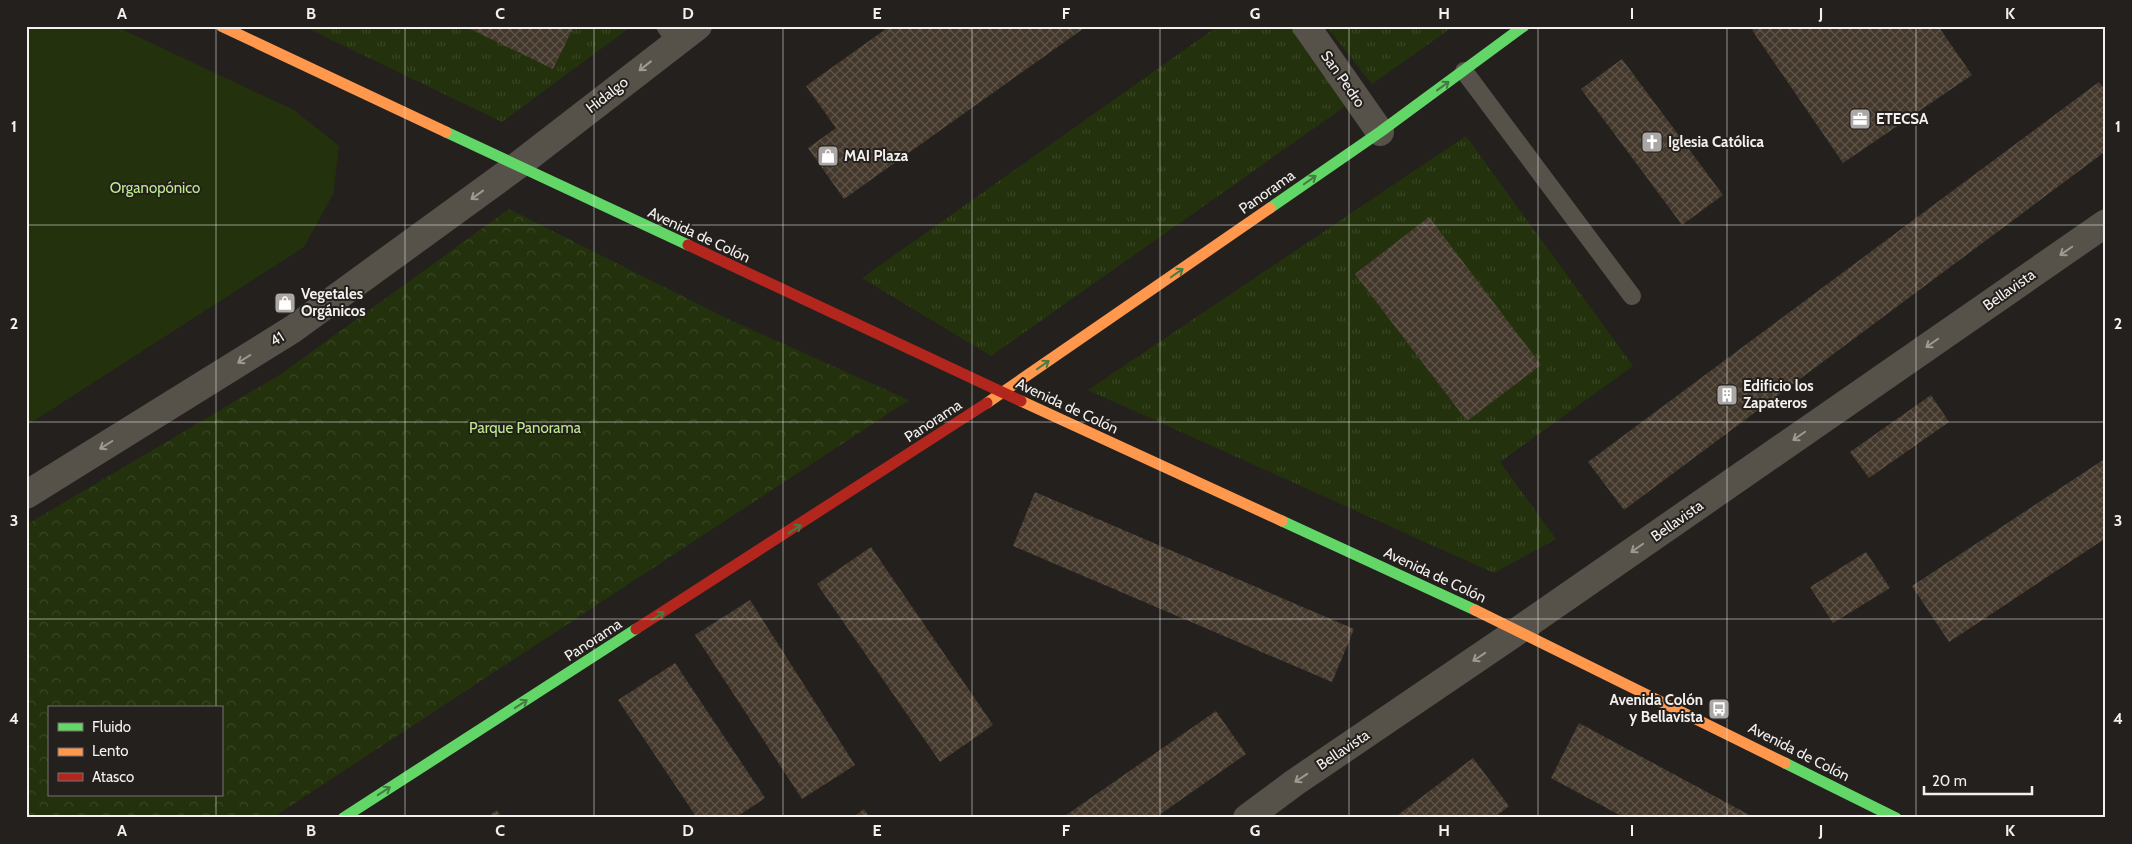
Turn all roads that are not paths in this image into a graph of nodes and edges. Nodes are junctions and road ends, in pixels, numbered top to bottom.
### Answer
1 (222, 26) edge
2 (698, 26) edge
3 (1306, 26) edge
4 (1524, 26) edge
5 (670, 34) edge
6 (1464, 71) junction
7 (1380, 132) junction
8 (516, 166) junction
9 (2106, 222) edge
10 (1632, 296) dead end
11 (1003, 393) junction
12 (26, 495) edge
13 (1519, 630) junction
14 (343, 818) edge
15 (1247, 818) edge
16 (1896, 818) edge

1 - 8 main road, Avenida de Colón
2 - 5 street, Hidalgo
3 - 7 street, San Pedro
4 - 6 main road, Panorama
5 -> 8 street, Hidalgo
7 -> 6 main road, Panorama
6 - 10 lane
11 -> 7 main road, Panorama
8 - 11 main road, Avenida de Colón
8 -> 12 street, 41
9 -> 13 street, Bellavista
11 - 13 main road, Avenida de Colón
14 -> 11 main road, Panorama
13 -> 15 street, Bellavista
13 - 16 main road, Avenida de Colón

